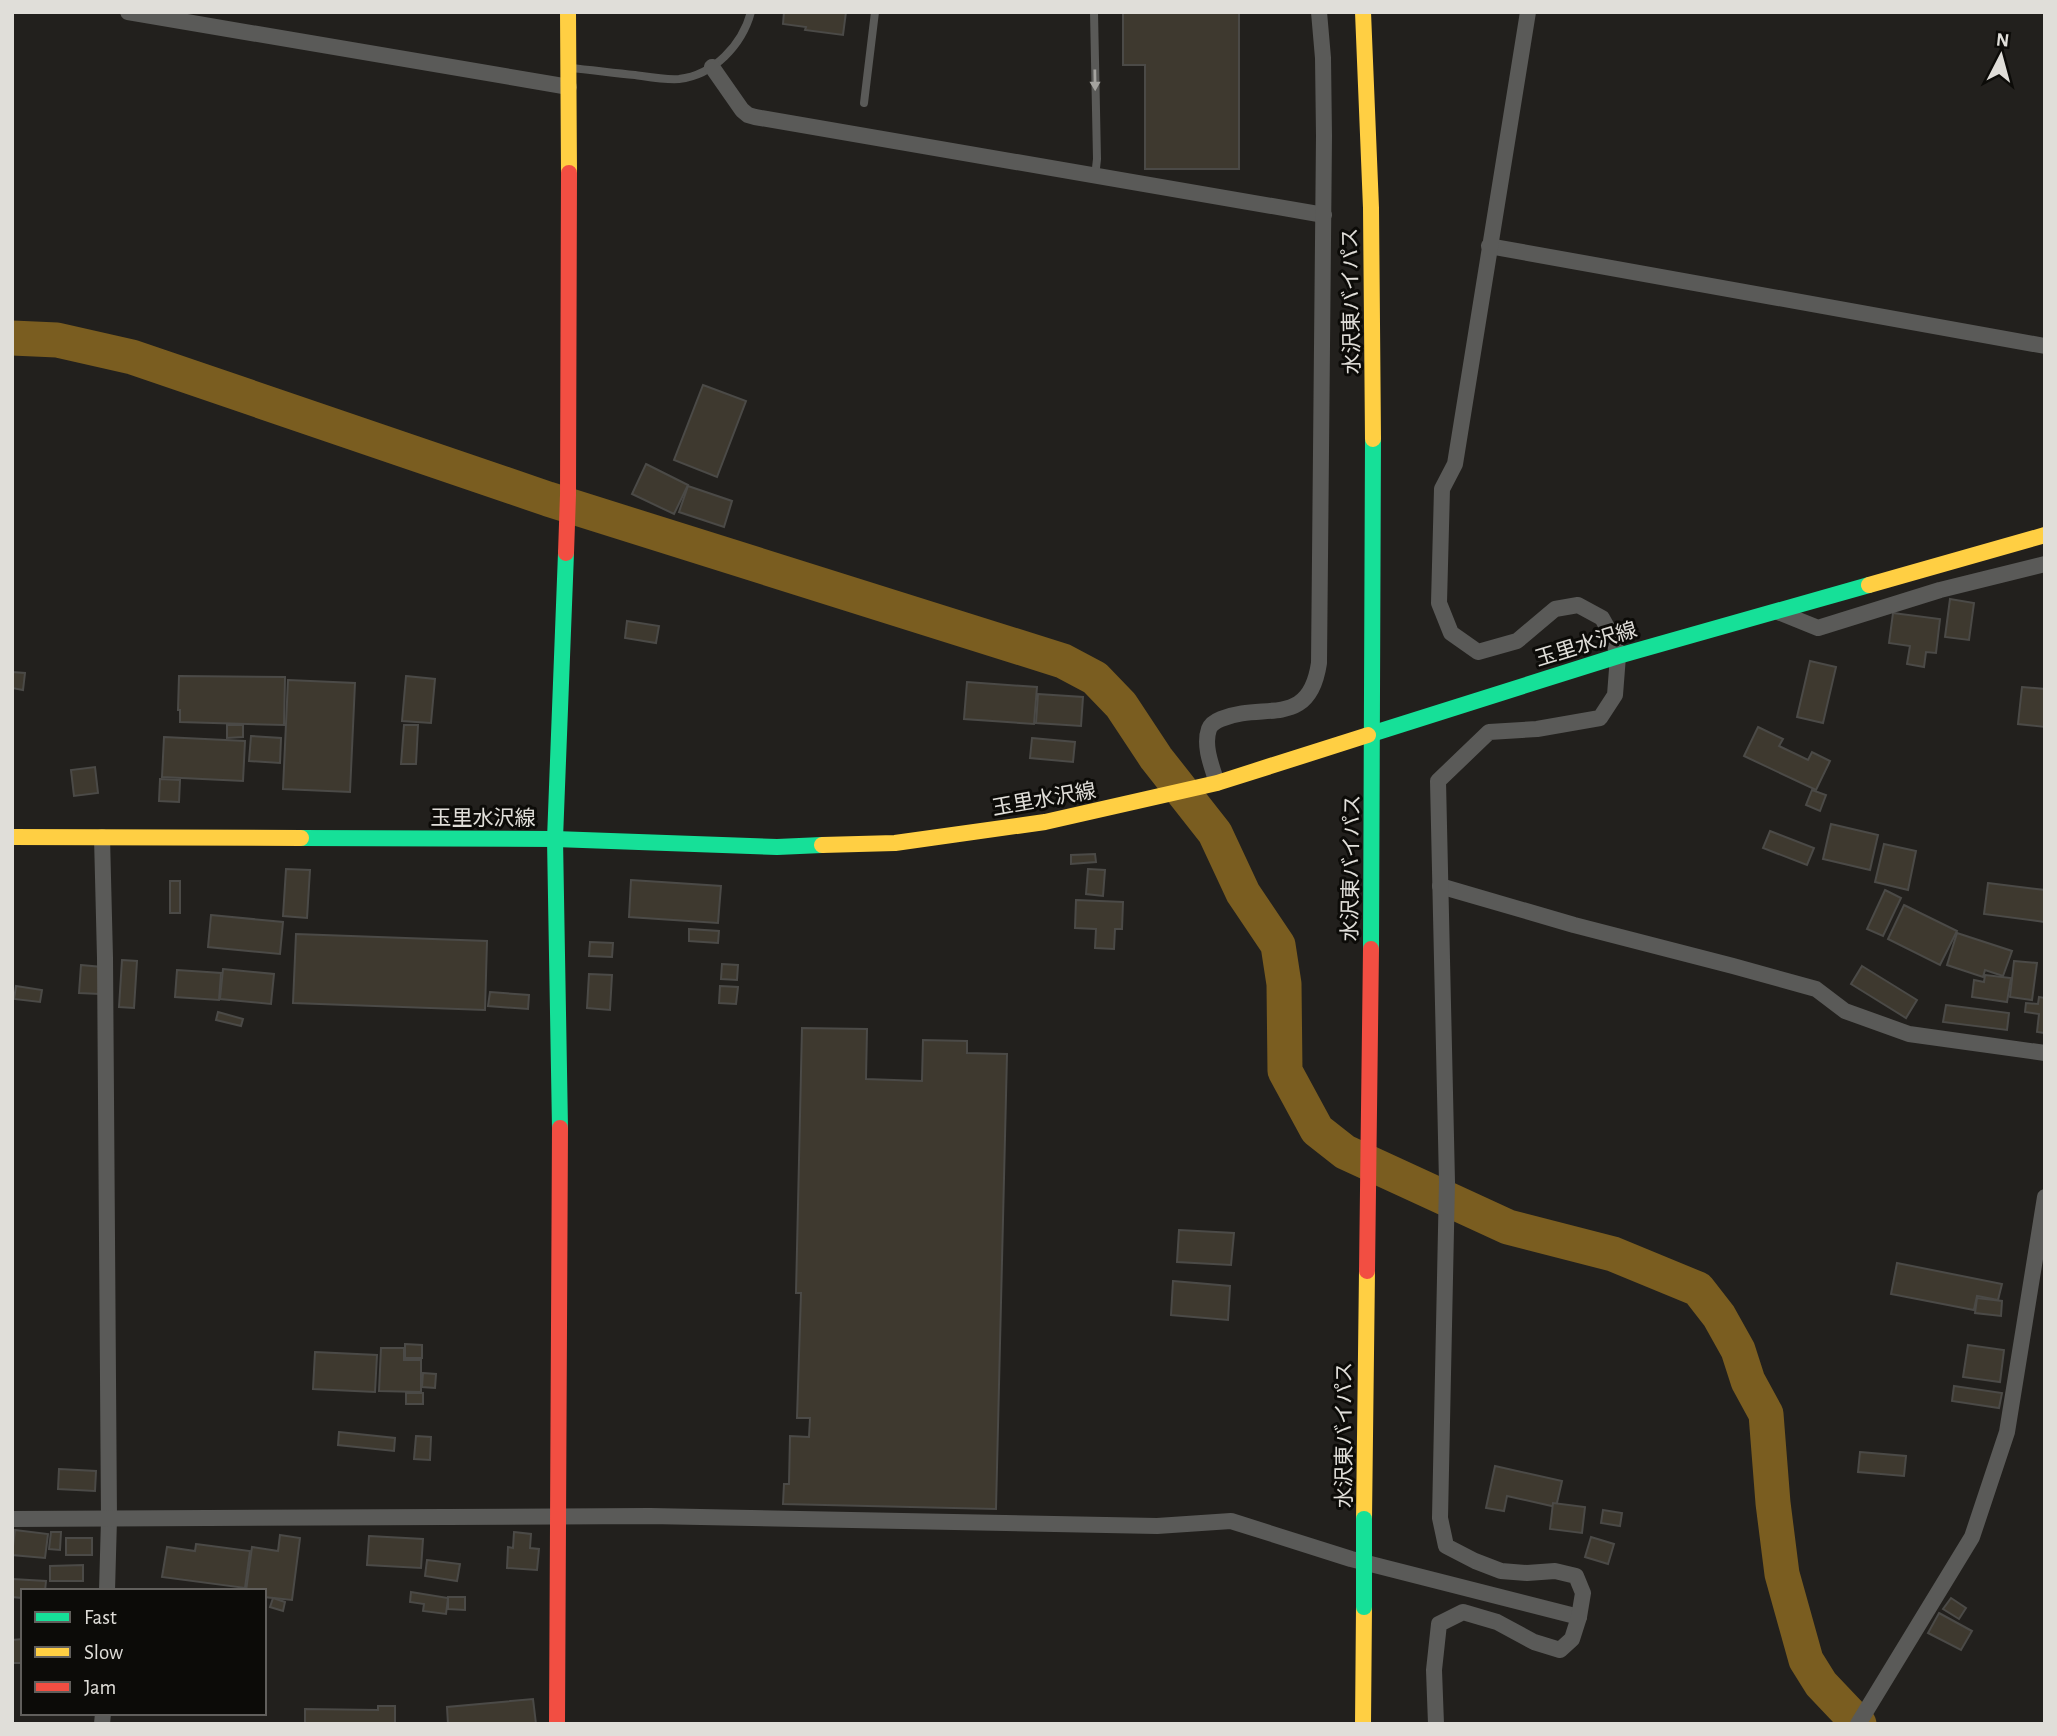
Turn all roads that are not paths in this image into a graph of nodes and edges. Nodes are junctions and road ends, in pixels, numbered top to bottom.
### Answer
1 (128, 12) edge
2 (568, 12) edge
3 (751, 12) edge
4 (875, 12) edge
5 (1094, 12) edge
6 (1319, 12) edge
7 (1363, 12) edge
8 (1528, 12) edge
9 (712, 67) junction
10 (568, 68) junction
11 (569, 87) junction
12 (864, 103) dead end
13 (1095, 177) junction
14 (1324, 215) junction
15 (1489, 246) junction
16 (2045, 346) edge
17 (2045, 535) edge
18 (2045, 564) edge
19 (1778, 612) junction
20 (1618, 656) junction
21 (1374, 732) junction
22 (1217, 783) junction
23 (12, 837) edge
24 (102, 837) junction
25 (555, 839) junction
26 (1440, 886) junction
27 (2045, 1053) edge
28 (2045, 1197) edge
29 (559, 1518) junction
30 (12, 1519) edge
31 (109, 1519) junction
32 (107, 1589) edge
33 (1579, 1617) junction
34 (557, 1724) edge
35 (1363, 1724) edge
36 (1436, 1724) edge
37 (1858, 1724) edge

1 - 11 street
2 - 10 main road
3 - 9 lane
4 - 12 lane
5 -> 13 lane
6 - 14 street
7 - 21 main road, 水沢東バイパス
8 - 15 street
9 - 10 lane
9 - 13 street
10 - 11 main road
11 - 25 main road
13 - 14 street
14 - 22 street
15 - 16 street
15 - 20 street
17 - 19 main road, 玉里水沢線
18 - 19 street
19 - 20 main road, 玉里水沢線
20 - 21 main road, 玉里水沢線
20 - 26 street
21 - 22 main road, 玉里水沢線
21 - 35 main road, 水沢東バイパス, bridge
22 - 25 main road, 玉里水沢線
23 - 24 main road, 玉里水沢線
24 - 25 main road, 玉里水沢線
24 - 31 street
25 - 29 main road
26 - 27 street
26 - 33 street
28 - 37 street
29 - 31 street
29 - 33 street
29 - 34 main road
30 - 31 street
31 - 32 street
33 - 36 street

